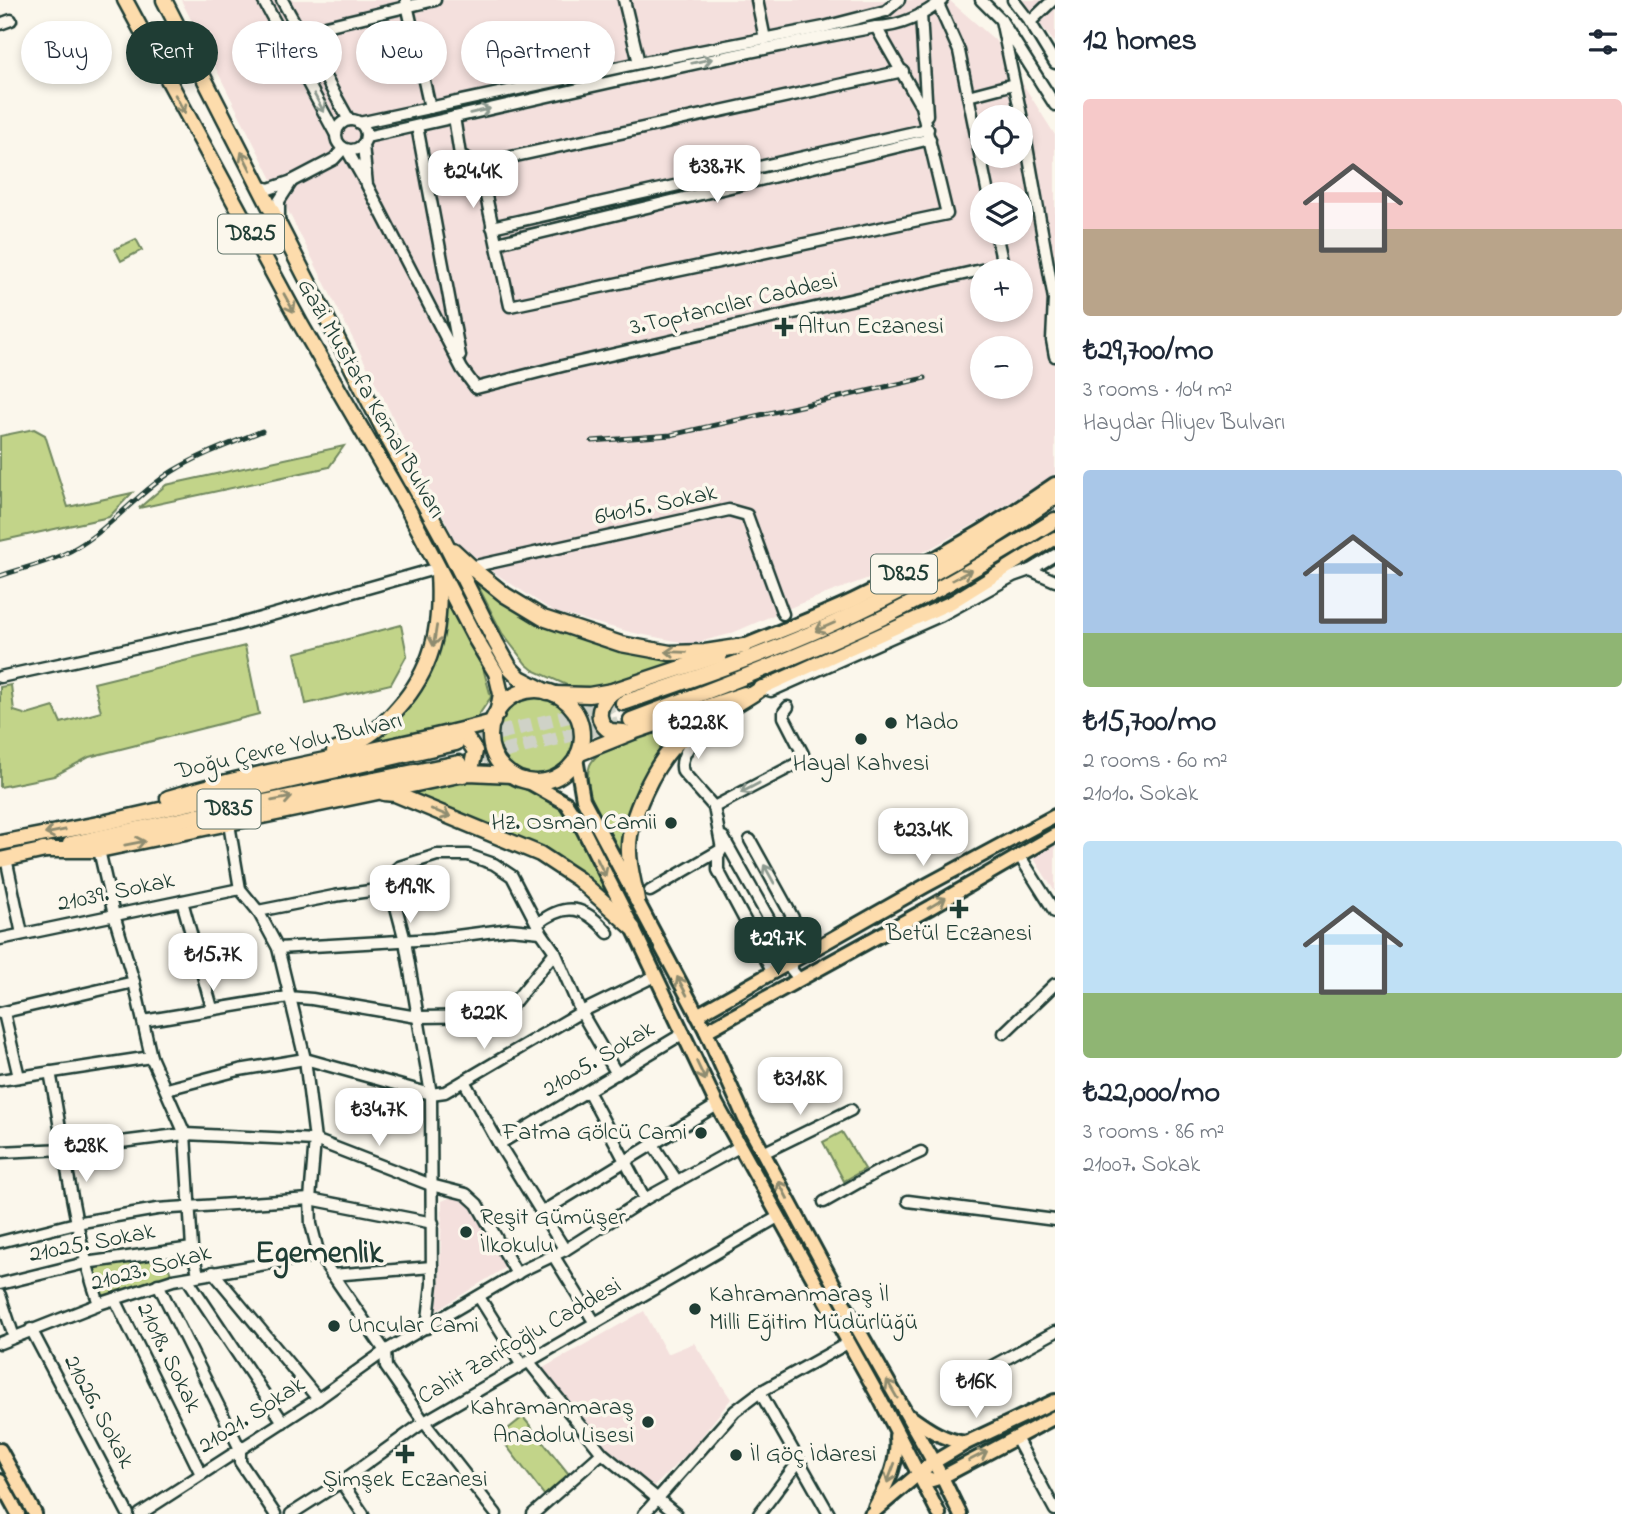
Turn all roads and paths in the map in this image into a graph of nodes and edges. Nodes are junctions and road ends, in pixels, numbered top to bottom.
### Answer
1 (125, 0) edge
2 (164, 0) edge
3 (263, 0) edge
4 (282, 0) edge
5 (435, 0) edge
6 (624, 0) edge
7 (757, 0) edge
8 (899, 0) edge
9 (981, 0) edge
10 (1013, 0) edge
11 (1053, 0) edge
12 (940, 2) edge
13 (407, 4) edge
14 (886, 12) junction
15 (921, 14) junction
16 (11, 20) dead end
17 (1001, 20) junction
18 (294, 21) edge
19 (342, 21) edge
20 (1030, 22) junction
21 (0, 24) edge
22 (876, 27) junction
23 (892, 27) junction
24 (1055, 38) edge
25 (765, 39) junction
26 (1044, 43) junction
27 (1055, 62) edge
28 (639, 63) junction
29 (903, 71) junction
30 (332, 84) edge
31 (1014, 84) junction
32 (968, 96) junction
33 (1055, 105) edge
34 (430, 108) junction
35 (454, 117) junction
36 (354, 121) junction
37 (417, 126) junction
38 (335, 133) junction
39 (929, 134) junction
40 (364, 141) junction
41 (345, 149) junction
42 (478, 164) junction
43 (292, 181) junction
44 (986, 182) edge
45 (367, 185) junction
46 (259, 186) junction
47 (279, 224) junction
48 (492, 227) junction
49 (497, 243) junction
50 (999, 245) edge
51 (1055, 356) edge
52 (462, 369) junction
53 (1055, 484) edge
54 (1055, 497) edge
55 (1055, 520) edge
56 (443, 538) junction
57 (1055, 538) edge
58 (1055, 555) edge
59 (471, 567) junction
60 (438, 568) junction
61 (1030, 570) junction
62 (1055, 581) edge
63 (783, 614) dead end
64 (744, 646) junction
65 (0, 677) edge
66 (621, 688) junction
67 (762, 688) junction
68 (550, 693) junction
69 (623, 703) tunnel mouth
70 (788, 707) dead end
71 (719, 716) junction
72 (495, 718) junction
73 (632, 726) junction
74 (455, 738) junction
75 (577, 756) junction
76 (311, 762) junction
77 (461, 769) junction
78 (512, 775) junction
79 (527, 781) junction
80 (376, 792) junction
81 (715, 807) junction
82 (1055, 816) edge
83 (98, 824) junction
84 (229, 824) junction
85 (720, 831) junction
86 (1055, 835) edge
87 (750, 840) dead end
88 (0, 843) edge
89 (722, 849) junction
90 (43, 850) junction
91 (99, 850) junction
92 (1019, 855) junction
93 (3, 859) edge
94 (391, 888) junction
95 (240, 889) junction
96 (643, 896) junction
97 (182, 901) junction
98 (258, 911) junction
99 (1055, 912) edge
100 (114, 915) junction
101 (539, 928) junction
102 (633, 928) junction
103 (608, 933) dead end
104 (22, 934) junction
105 (0, 939) edge
106 (405, 941) junction
107 (278, 948) junction
108 (555, 952) junction
109 (810, 952) junction
110 (793, 961) junction
111 (773, 973) junction
112 (655, 975) junction
113 (799, 979) junction
114 (134, 982) junction
115 (1055, 984) edge
116 (288, 997) junction
117 (212, 1008) junction
118 (581, 1012) junction
119 (2, 1013) edge
120 (697, 1015) junction
121 (417, 1017) junction
122 (143, 1021) junction
123 (706, 1031) junction
124 (684, 1033) junction
125 (1003, 1033) dead end
126 (151, 1057) junction
127 (305, 1059) junction
128 (50, 1072) junction
129 (617, 1074) junction
130 (19, 1077) junction
131 (0, 1080) edge
132 (464, 1081) junction
133 (167, 1089) junction
134 (588, 1091) junction
135 (431, 1094) junction
136 (717, 1105) junction
137 (851, 1110) dead end
138 (184, 1134) junction
139 (315, 1140) junction
140 (652, 1143) junction
141 (499, 1144) junction
142 (739, 1147) junction
143 (65, 1149) junction
144 (0, 1152) edge
145 (921, 1152) dead end
146 (763, 1153) junction
147 (626, 1159) junction
148 (677, 1181) junction
149 (431, 1185) junction
150 (310, 1199) junction
151 (645, 1199) junction
152 (908, 1201) dead end
153 (824, 1202) dead end
154 (189, 1206) junction
155 (542, 1212) junction
156 (778, 1217) junction
157 (1055, 1220) edge
158 (76, 1223) junction
159 (433, 1223) junction
160 (0, 1242) edge
161 (192, 1248) junction
162 (565, 1250) junction
163 (319, 1255) junction
164 (553, 1255) junction
165 (85, 1263) junction
166 (432, 1266) junction
167 (213, 1272) junction
168 (198, 1274) junction
169 (517, 1274) junction
170 (332, 1275) junction
171 (187, 1278) junction
172 (0, 1284) edge
173 (158, 1284) junction
174 (0, 1295) edge
175 (478, 1297) junction
176 (115, 1299) junction
177 (99, 1304) junction
178 (595, 1323) junction
179 (427, 1328) junction
180 (31, 1329) junction
181 (1055, 1332) edge
182 (14, 1336) junction
183 (0, 1343) edge
184 (848, 1343) junction
185 (386, 1351) junction
186 (525, 1363) junction
187 (976, 1375) dead end
188 (760, 1392) junction
189 (318, 1399) junction
190 (1055, 1401) edge
191 (906, 1412) junction
192 (1055, 1417) edge
193 (282, 1422) junction
194 (424, 1422) junction
195 (895, 1429) junction
196 (1016, 1438) junction
197 (966, 1443) junction
198 (240, 1449) junction
199 (0, 1450) edge
200 (602, 1454) junction
201 (799, 1461) junction
202 (934, 1462) junction
203 (918, 1472) junction
204 (201, 1474) junction
205 (942, 1477) junction
206 (0, 1481) edge
207 (341, 1482) junction
208 (656, 1499) junction
209 (1055, 1510) edge
210 (18, 1514) edge
211 (35, 1514) edge
212 (128, 1514) edge
213 (140, 1514) edge
214 (275, 1514) edge
215 (291, 1514) edge
216 (363, 1514) edge
217 (496, 1514) edge
218 (533, 1514) edge
219 (644, 1514) edge
220 (676, 1514) edge
221 (759, 1514) edge
222 (829, 1514) edge
223 (871, 1514) edge
224 (939, 1514) edge
225 (960, 1514) edge

1 -> 60 highway, Gazi Mustafa Kemal Bulvarı / D825
46 -> 2 highway, Gazi Mustafa Kemal Bulvarı / D825
3 -> 38 street
4 - 18 street
5 - 13 street
6 - 28 street
7 - 25 street
8 - 14 street
9 - 17 street
10 - 20 street
11 - 20 street
12 - 15 street
12 - 32 street
13 - 19 street
13 - 34 street
14 - 23 street
14 - 25 street
15 - 23 street
15 - 39 street
16 - 21 street
17 - 31 street
17 - 33 street
20 - 26 street
22 - 23 street
22 - 29 street
35 -> 22 street
24 - 26 street
25 - 28 street
26 - 27 street
28 - 34 street
29 - 39 street
29 - 42 street
30 - 36 street
31 - 32 street
31 - 51 street
32 - 44 street
34 - 36 street
35 - 37 street
35 - 42 street
36 - 38 street
36 - 40 street
37 - 40 street
37 - 52 street
38 - 41 street
39 - 48 street
39 - 49 street
39 - 49 street
40 - 41 street
40 - 45 street
41 - 43 street
41 - 45 street
42 - 48 street
43 - 46 street
43 - 47 street
45 - 52 street
46 - 47 highway, Gazi Mustafa Kemal Bulvarı / D825
47 - 56 highway, Gazi Mustafa Kemal Bulvarı / D825
48 - 49 street
50 - 52 street, 3.Toptancılar Caddesi
53 - 64 main road, D825
54 -> 69 highway
73 -> 55 highway
56 - 59 highway, D825
56 - 68 highway, Gazi Mustafa Kemal Bulvarı / D825
57 - 67 main road, D825
58 - 61 street
59 - 63 street, 64015. Sokak
64 -> 59 highway, D825
60 - 65 street
60 - 72 highway, Gazi Mustafa Kemal Bulvarı / D825
60 -> 76 highway
61 - 62 street
61 - 67 street
64 - 66 highway, D825
66 - 68 highway, D825
66 - 73 highway
67 - 71 highway
67 - 73 highway, D825
68 - 72 highway
68 - 75 highway
70 -> 81 street
71 - 81 street
71 - 96 highway
72 - 74 highway, Doğu Çevre Yolu Bulvarı
72 - 78 highway
73 - 75 highway, D825
74 - 76 highway, Doğu Çevre Yolu Bulvarı
74 - 77 highway
74 - 83 highway, Doğu Çevre Yolu Bulvarı / D835
75 - 79 highway
75 - 96 main road
76 - 83 highway, Doğu Çevre Yolu Bulvarı
77 - 78 highway, Doğu Çevre Yolu Bulvarı
77 - 80 highway, Doğu Çevre Yolu Bulvarı
90 -> 77 highway, Doğu Çevre Yolu Bulvarı / D835
78 - 79 highway
79 -> 102 main road
80 - 84 highway, Doğu Çevre Yolu Bulvarı
80 -> 102 highway
81 - 85 street
82 - 109 main road
83 -> 88 highway, Doğu Çevre Yolu Bulvarı / D835
91 -> 84 highway, Doğu Çevre Yolu Bulvarı
84 - 95 street
85 - 89 street
85 - 110 street
86 - 92 main road
109 -> 87 street
89 - 96 street
89 - 111 street
90 - 91 highway, Doğu Çevre Yolu Bulvarı
90 - 93 highway, Doğu Çevre Yolu Bulvarı / D835
91 - 100 street
92 - 99 street
113 -> 92 main road
93 - 104 street
94 - 98 street
94 - 101 street
94 - 106 street
95 - 97 street, 21039. Sokak
95 - 98 street
120 -> 96 main road
97 - 100 street, 21039. Sokak
97 - 117 street
98 - 107 street
100 - 104 street, 21039. Sokak
100 - 114 street
101 - 103 street
101 - 106 street
101 - 108 street
102 - 112 main road
104 - 105 street, 21039. Sokak
106 - 107 street
106 - 121 street
107 - 116 street
108 - 118 street
108 - 121 street
109 - 110 main road
110 - 111 main road
110 - 113 street
111 - 120 main road
112 - 118 street
112 - 124 main road
113 - 123 main road
114 - 119 street
114 - 122 street
115 - 125 street
116 - 117 street
116 - 121 street
116 - 127 street
117 - 122 street
118 - 129 street
118 - 132 street
119 - 130 street
120 - 123 main road
121 - 135 street
122 - 126 street
123 - 146 main road
124 - 129 street, 21005. Sokak
124 -> 136 main road
126 - 128 street
126 - 133 street
127 - 133 street
127 - 135 street
127 - 139 street
128 - 130 street
128 - 143 street, 21018. Sokak
129 - 134 street, 21005. Sokak
130 - 131 street
132 - 135 street
132 - 141 street
133 - 138 street
134 - 141 street, 21005. Sokak
134 - 147 street
135 - 149 street
136 - 140 street
136 - 142 main road
137 - 146 street
138 - 139 street
138 - 143 street
138 - 154 street
139 - 149 street
139 - 150 street
140 - 147 street
140 - 148 street
141 - 155 street
142 - 148 street, 21021. Sokak
142 - 156 main road
143 - 144 street
143 - 158 street, 21018. Sokak
145 - 153 street
191 -> 146 main road
147 - 151 street
147 - 155 street
148 - 151 street, 21021. Sokak
149 - 159 street
149 - 169 street
150 - 154 street
150 - 159 street
150 - 163 street
151 - 162 street, 21021. Sokak
152 - 157 street
154 - 158 street
154 - 161 street
155 - 162 street
156 - 178 street, Cahit Zarifoğlu Caddesi
156 - 184 main road
158 - 160 street
158 - 165 street, 21018. Sokak
159 - 166 street
161 - 165 street, 21025. Sokak
161 - 168 street
162 - 164 street, 21021. Sokak
163 - 167 street, 21023. Sokak
163 - 170 street
164 - 169 street, 21021. Sokak
164 - 178 street
165 - 172 street, 21025. Sokak
165 - 177 street, 21018. Sokak
166 - 170 street
166 - 179 street
167 - 168 street, 21023. Sokak
167 - 189 street
168 - 171 street, 21023. Sokak
169 - 175 street, 21021. Sokak
170 - 185 street
171 - 173 street, 21023. Sokak
171 - 193 street
173 - 176 street, 21023. Sokak
173 - 198 street
174 - 182 street
175 - 179 street, 21021. Sokak
175 - 186 street
176 - 177 street, 21023. Sokak
176 - 204 street, 21018. Sokak
177 - 180 street, 21023. Sokak
178 - 186 street, Cahit Zarifoğlu Caddesi
179 - 185 street, 21021. Sokak
180 - 182 street, 21023. Sokak
180 - 212 street, 21026. Sokak
181 - 187 street
182 - 183 street, 21023. Sokak
184 - 188 street
184 - 195 main road
185 - 189 street, 21021. Sokak
185 - 194 street
186 - 194 street, Cahit Zarifoğlu Caddesi
186 - 200 street
188 - 201 street
188 - 208 street
189 - 193 street, 21021. Sokak
190 - 197 main road
191 - 197 main road
191 - 202 main road
192 - 196 main road
193 - 198 street, 21021. Sokak
194 - 207 street, Cahit Zarifoğlu Caddesi
194 - 217 street
195 - 203 main road
195 -> 223 main road
205 -> 196 main road
196 - 209 street
197 - 202 main road
198 - 204 street, 21021. Sokak
198 - 214 street
199 - 211 main road
200 - 208 street
200 - 218 street
201 - 221 street
201 - 222 street
202 - 203 main road
202 - 205 main road
203 - 205 main road
203 - 223 main road
203 - 224 main road
204 - 213 street, 21021. Sokak
205 - 225 main road
206 - 210 main road
207 - 215 street, Cahit Zarifoğlu Caddesi
207 - 216 street
208 - 219 street
208 - 220 street

